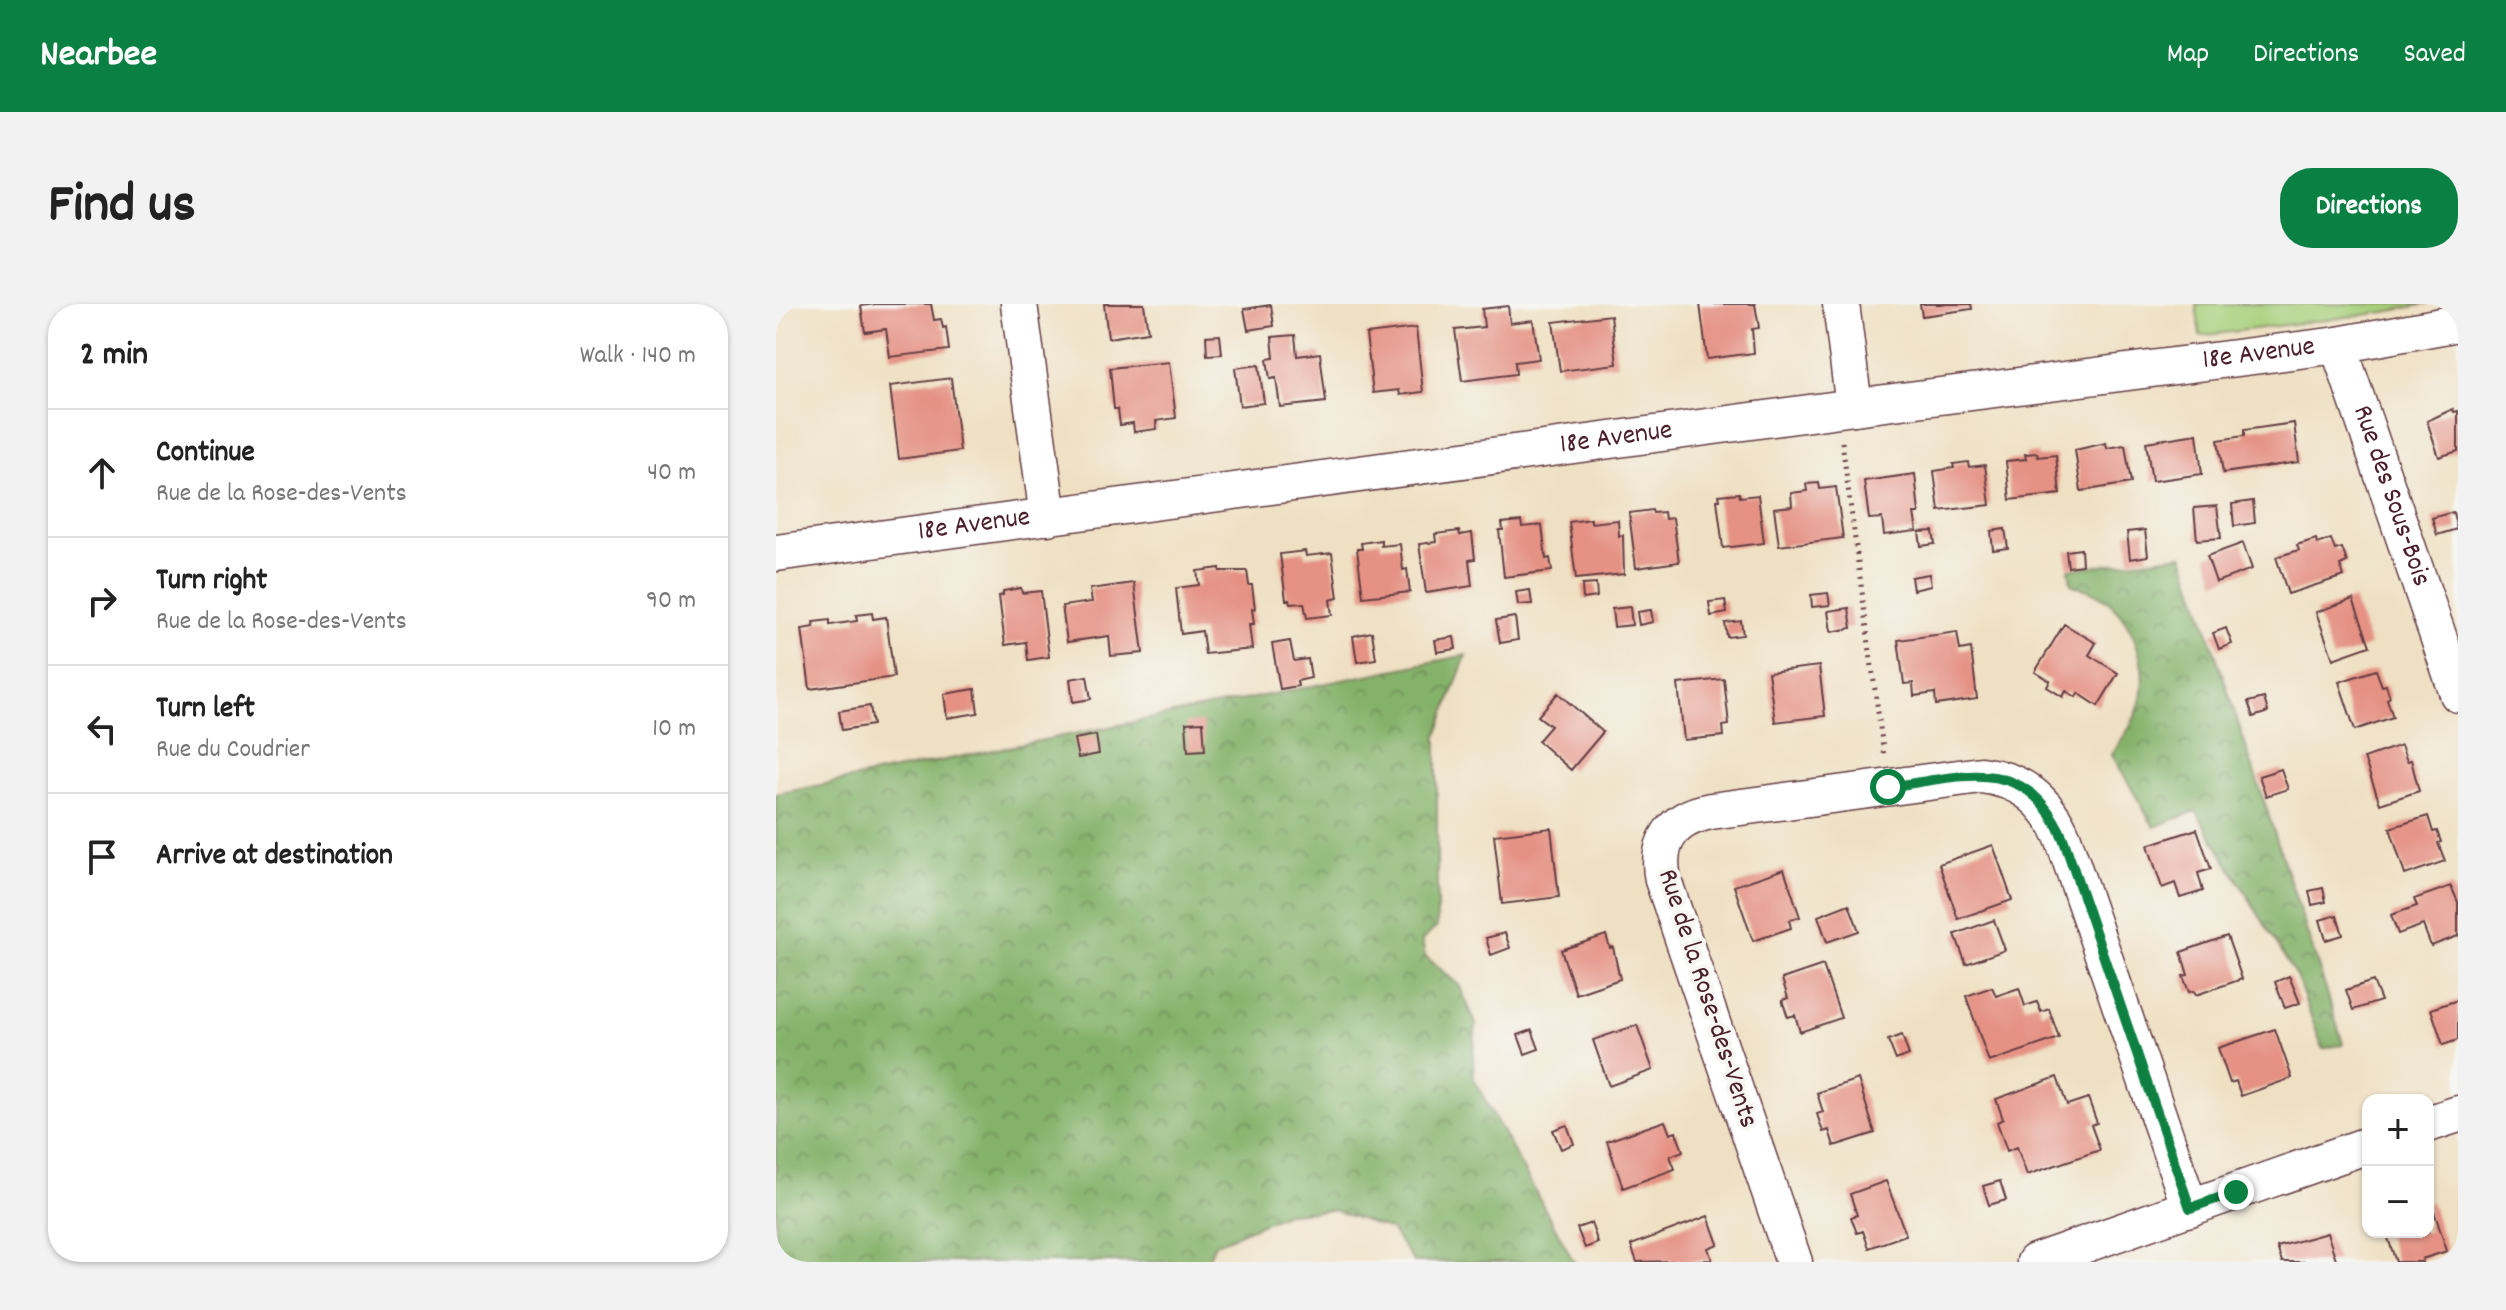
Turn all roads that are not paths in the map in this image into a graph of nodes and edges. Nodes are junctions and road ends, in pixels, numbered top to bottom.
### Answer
1 (1019, 304) edge
2 (1841, 304) edge
3 (2458, 323) edge
4 (2338, 345) junction
5 (1846, 408) junction
6 (1048, 517) junction
7 (776, 553) edge
8 (2458, 694) edge
9 (2458, 1114) edge
10 (2434, 1122) edge
11 (2362, 1147) edge
12 (2190, 1208) junction
13 (1794, 1262) edge
14 (2035, 1262) edge

1 - 6 street
2 - 5 street
3 - 4 street, 18e Avenue
4 - 5 street, 18e Avenue
4 - 8 street, Rue des Sous-Bois
5 - 6 street, 18e Avenue
6 - 7 street, 18e Avenue
9 - 10 street
11 - 12 street
12 - 13 street, Rue de la Rose-des-Vents
12 - 14 street

